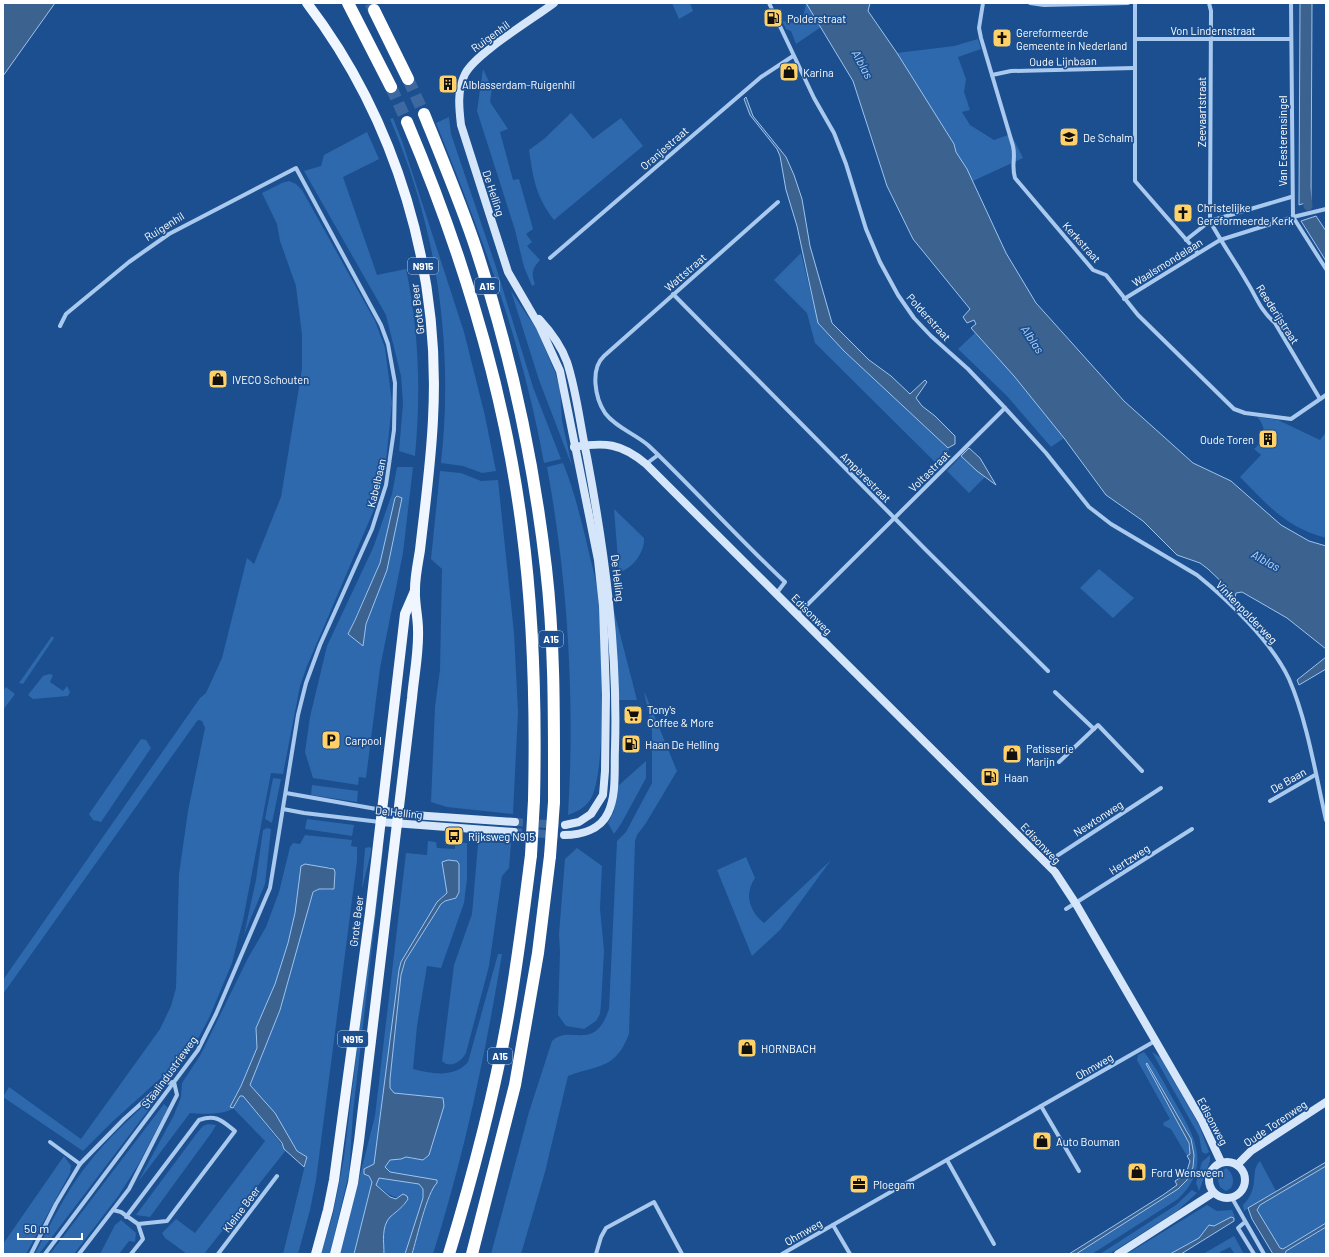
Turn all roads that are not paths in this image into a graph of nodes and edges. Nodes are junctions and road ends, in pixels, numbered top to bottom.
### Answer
1 (307, 3) edge
2 (348, 3) edge
3 (554, 3) edge
4 (769, 3) edge
5 (983, 3) edge
6 (1030, 3) edge
7 (1128, 3) edge
8 (1135, 3) edge
9 (1209, 3) edge
10 (1291, 3) edge
11 (374, 10) tunnel mouth
12 (1135, 39) junction
13 (1291, 39) junction
14 (1211, 40) junction
15 (793, 56) junction
16 (1134, 68) junction
17 (992, 75) junction
18 (408, 79) tunnel mouth
19 (463, 79) joint
20 (391, 87) tunnel mouth
21 (424, 114) tunnel mouth
22 (407, 122) tunnel mouth
23 (296, 168) joint
24 (1292, 197) junction
25 (778, 202) dead end
26 (1326, 209) edge
27 (1293, 217) junction
28 (1210, 221) junction
29 (1186, 240) junction
30 (1220, 240) junction
31 (1198, 252) junction
32 (550, 258) dead end
33 (1326, 270) edge
34 (673, 294) junction
35 (1124, 299) junction
36 (530, 309) junction
37 (60, 326) dead end
38 (604, 356) joint
39 (1326, 395) edge
40 (1320, 399) junction
41 (1005, 408) junction
42 (584, 446) junction
43 (574, 447) junction
44 (658, 455) junction
45 (646, 464) junction
46 (894, 518) junction
47 (1182, 566) joint
48 (415, 591) junction
49 (776, 594) junction
50 (797, 615) junction
51 (1048, 671) dead end
52 (1055, 692) dead end
53 (1094, 729) junction
54 (1059, 762) dead end
55 (1142, 771) dead end
56 (1313, 776) junction
57 (1161, 788) dead end
58 (286, 793) junction
59 (1270, 801) dead end
60 (283, 809) junction
61 (382, 810) junction
62 (399, 814) junction
63 (1326, 820) edge
64 (380, 822) junction
65 (515, 822) tunnel mouth
66 (397, 824) junction
67 (565, 825) tunnel mouth
68 (1192, 829) dead end
69 (514, 832) tunnel mouth
70 (564, 835) tunnel mouth
71 (1046, 862) junction
72 (1076, 904) junction
73 (1066, 910) dead end
74 (1155, 1041) junction
75 (174, 1082) junction
76 (1326, 1102) edge
77 (1041, 1106) junction
78 (50, 1142) dead end
79 (947, 1160) junction
80 (1221, 1162) junction
81 (80, 1164) junction
82 (1238, 1165) junction
83 (1079, 1170) dead end
84 (278, 1176) dead end
85 (1213, 1193) junction
86 (1232, 1198) junction
87 (113, 1210) junction
88 (126, 1217) junction
89 (1245, 1222) junction
90 (138, 1224) junction
91 (833, 1225) junction
92 (994, 1244) dead end
93 (31, 1254) edge
94 (45, 1254) edge
95 (79, 1254) edge
96 (131, 1254) edge
97 (218, 1254) edge
98 (316, 1254) edge
99 (335, 1254) edge
100 (449, 1254) edge
101 (472, 1254) edge
102 (596, 1254) edge
103 (682, 1254) edge
104 (782, 1254) edge
105 (850, 1254) edge
106 (1118, 1254) edge
107 (1254, 1254) edge
108 (1264, 1254) edge

1 - 48 main road, Grote Beer / N915
2 - 20 highway
3 - 19 street, Ruigenhil
4 - 15 street, Polderstraat
5 - 17 street, Kerkstraat
6 - 7 street
8 - 12 street
9 - 14 street, Zeevaartstraat
10 - 13 street, Van Eesterensingel
11 - 18 highway
12 - 14 street, Von Lindernstraat
12 - 16 street
13 - 14 street, Von Lindernstraat
13 - 24 street, Van Eesterensingel
14 - 28 street, Zeevaartstraat
15 - 32 street, Oranjestraat
15 - 41 street, Polderstraat
16 - 17 street, Oude Lijnbaan
16 - 29 street
17 - 35 street, Kerkstraat
19 - 36 street, De Helling
21 - 101 highway, A15, bridge
22 - 100 highway, A15, bridge
23 - 37 street, Ruigenhil
23 - 58 street, Kabelbaan
24 - 27 street, Van Eesterensingel
24 - 28 street, Waalsmondelaan
25 - 34 street, Wattstraat
26 - 27 street, Waalsmondelaan
27 - 30 street, Waalsmondelaan
27 - 33 street, Van Eesterensingel
28 - 29 street, Waalsmondelaan
28 - 30 street, Waalsmondelaan
29 - 31 street
30 - 31 street, Waalsmondelaan
30 - 40 street, Reederijstraat
31 - 35 street, Waalsmondelaan
34 - 38 street, Wattstraat
34 - 46 street, Ampèrestraat
35 - 40 street, Kerkstraat
36 - 42 street, De Helling
36 - 43 street, De Helling
38 - 44 street, Edisonweg
39 - 40 street, Kerkstraat
41 - 46 street, Voltastraat
41 - 47 street, Polderstraat
42 - 43 street, Edisonweg
42 - 45 street, Edisonweg
42 - 70 street, De Helling
43 - 67 street, De Helling
44 - 45 street
44 - 49 street, Edisonweg
45 - 49 street, Edisonweg
46 - 50 street, Voltastraat
46 - 51 street, Ampèrestraat
47 - 56 street, Vinkenpolderweg
48 - 61 main road, Grote Beer / N915
48 - 62 main road, Grote Beer / N915
49 - 50 street, Edisonweg
50 - 71 street, Edisonweg
52 - 53 street
53 - 54 street
53 - 55 street
56 - 59 street, De Baan
56 - 63 street, Vinkenpolderweg
57 - 71 street, Newtonweg
58 - 60 street, Kabelbaan
58 - 61 street, De Helling
60 - 64 street, De Helling
60 - 75 street, Staalindustrieweg
61 - 62 street, De Helling
61 - 64 main road, Grote Beer / N915
62 - 65 street, De Helling
62 - 66 main road, Grote Beer / N915
64 - 66 street, De Helling
64 - 98 main road, Grote Beer / N915
66 - 69 street, De Helling
66 - 99 main road, Grote Beer / N915
68 - 72 street, Hertzweg
71 - 72 street, Edisonweg
72 - 73 street, Hertzweg
72 - 74 street, Edisonweg
74 - 77 street, Ohmweg
74 - 80 street, Edisonweg
75 - 81 street
75 - 87 street
75 - 94 street, Staalindustrieweg
76 - 82 street, Oude Torenweg
77 - 79 street, Ohmweg
77 - 83 street
78 - 81 street
79 - 91 street, Ohmweg
79 - 92 street
80 - 82 street
80 - 85 street
81 - 93 street
82 - 86 street
84 - 97 street, Kleine Beer
85 - 86 street
85 - 106 street
86 - 89 street
87 - 88 street
87 - 95 street
88 - 90 street
88 - 90 street
89 - 107 street
89 - 108 street
90 - 96 street
91 - 104 street, Ohmweg
91 - 105 street, Ohmweg
102 - 103 street

